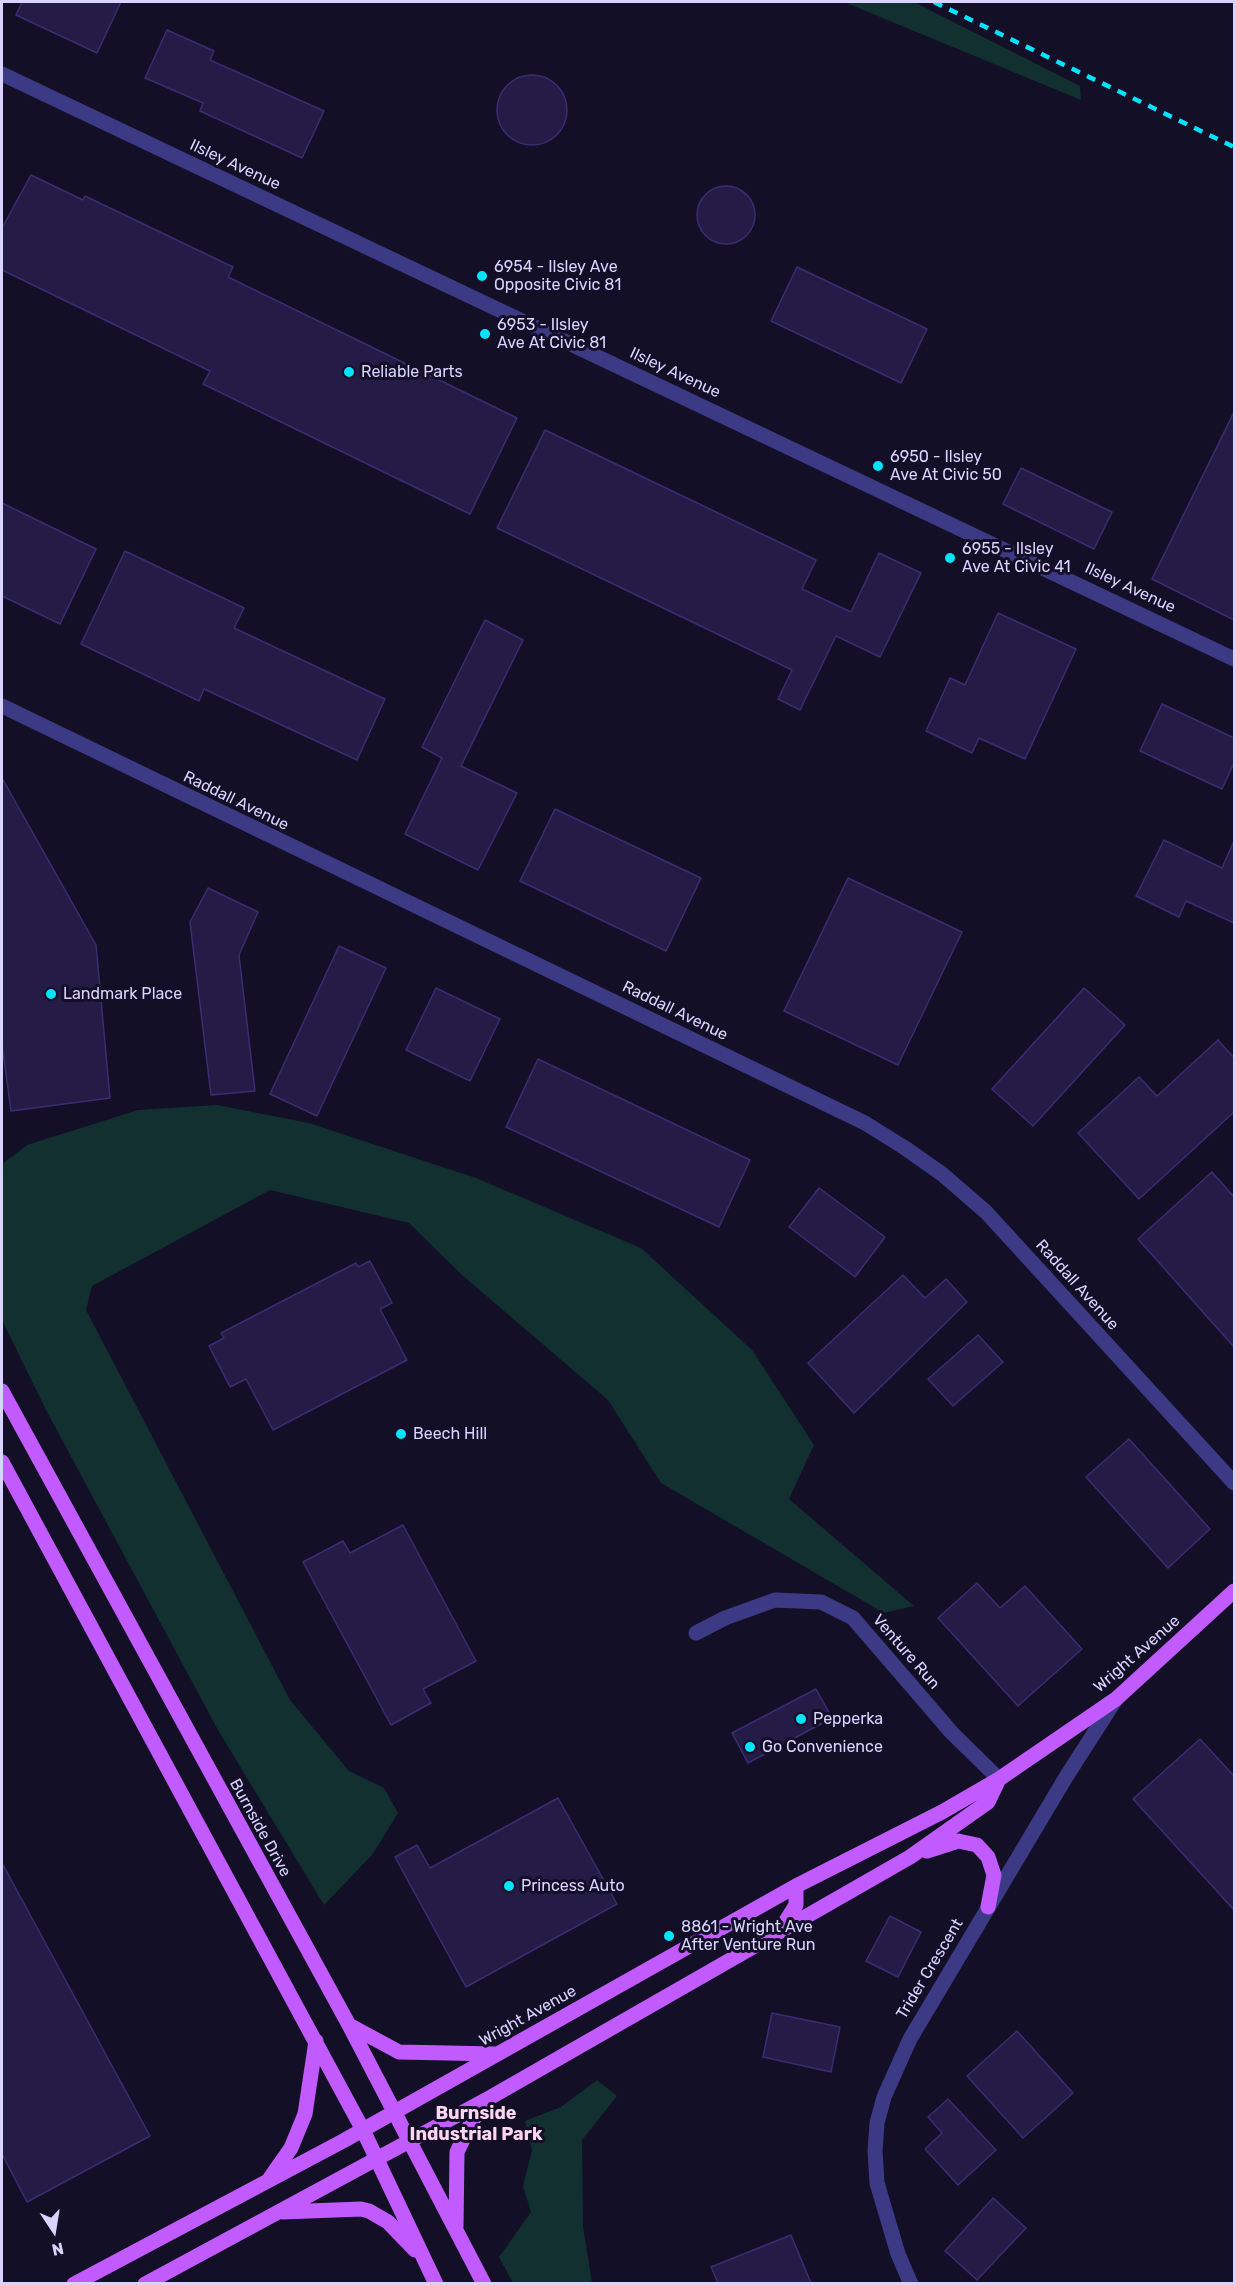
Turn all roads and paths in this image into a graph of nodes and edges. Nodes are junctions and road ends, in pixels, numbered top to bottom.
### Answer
1 (2, 74) edge
2 (1234, 659) edge
3 (2, 706) edge
4 (2, 1391) edge
5 (2, 1462) edge
6 (1234, 1483) edge
7 (1234, 1591) edge
8 (696, 1634) dead end
9 (1116, 1700) junction
10 (999, 1779) junction
11 (910, 1857) junction
12 (796, 1886) junction
13 (988, 1907) junction
14 (780, 1932) junction
15 (349, 2025) junction
16 (316, 2041) junction
17 (496, 2054) junction
18 (491, 2097) junction
19 (393, 2113) junction
20 (363, 2130) junction
21 (409, 2142) junction
22 (378, 2159) junction
23 (266, 2183) junction
24 (280, 2212) junction
25 (456, 2230) junction
26 (423, 2259) junction
27 (74, 2283) edge
28 (145, 2283) edge
29 (436, 2283) edge
30 (484, 2283) edge
31 (911, 2283) edge

1 - 2 street, Ilsley Avenue
3 - 6 street, Raddall Avenue
4 - 15 main road, Burnside Drive
5 - 16 main road
7 - 9 main road, Wright Avenue
8 - 10 street, Venture Run
9 - 10 main road, Wright Avenue
9 - 13 street, Trider Crescent
10 - 11 main road, Wright Avenue
10 - 12 main road, Wright Avenue
11 - 13 main road
11 - 14 main road, Wright Avenue
12 - 14 main road
12 - 17 main road, Wright Avenue
13 - 31 street, Trider Crescent
14 - 18 main road, Wright Avenue
15 - 17 main road
15 - 19 main road, Burnside Drive
16 - 20 main road
16 - 23 main road
17 - 19 main road, Wright Avenue
18 - 21 main road, Wright Avenue
18 - 25 main road
19 - 20 main road, Wright Avenue
19 - 21 main road, Burnside Drive
20 - 22 main road
20 - 23 main road, Wright Avenue
21 - 22 main road, Wright Avenue
21 - 25 main road, Burnside Drive
22 - 24 main road, Wright Avenue
22 - 26 main road
23 - 27 main road, Wright Avenue
24 - 26 main road
24 - 28 main road, Wright Avenue
25 - 30 main road, Burnside Drive
26 - 29 main road

